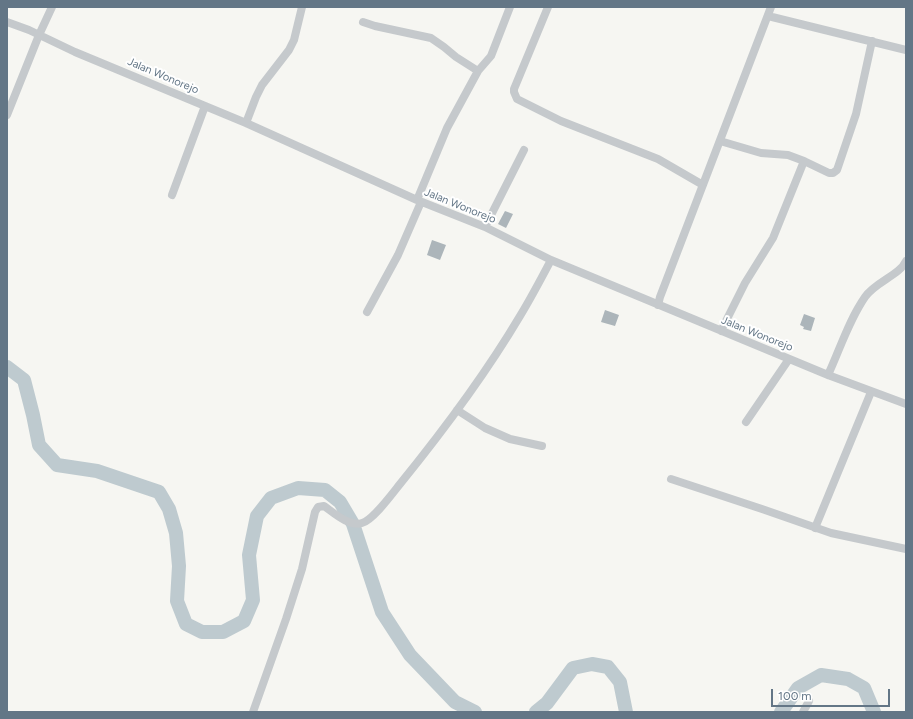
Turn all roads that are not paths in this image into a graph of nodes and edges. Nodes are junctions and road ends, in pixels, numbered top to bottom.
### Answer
1 (52, 7) edge
2 (302, 7) edge
3 (510, 7) edge
4 (548, 7) edge
5 (771, 7) edge
6 (768, 16) junction
7 (7, 22) edge
8 (363, 22) dead end
9 (39, 35) junction
10 (872, 41) junction
11 (906, 50) edge
12 (478, 72) junction
13 (206, 106) junction
14 (7, 115) edge
15 (246, 123) junction
16 (720, 141) junction
17 (524, 150) dead end
18 (804, 161) junction
19 (703, 185) junction
20 (172, 195) dead end
21 (419, 201) junction
22 (485, 227) junction
23 (551, 260) junction
24 (906, 261) edge
25 (658, 305) junction
26 (367, 312) dead end
27 (721, 331) junction
28 (788, 359) junction
29 (828, 375) junction
30 (871, 392) junction
31 (906, 404) edge
32 (457, 410) junction
33 (746, 422) dead end
34 (542, 446) dead end
35 (670, 479) dead end
36 (815, 528) junction
37 (906, 549) edge
38 (809, 701) dead end
39 (253, 712) edge
40 (803, 712) edge

1 - 9 street
2 - 15 street
3 - 12 street
4 - 19 street
5 - 6 street
6 - 10 street
6 - 16 street
7 - 9 street, Jalan Wonorejo
8 - 12 street
9 - 13 street, Jalan Wonorejo
9 - 14 street
10 - 11 street
10 - 18 street
12 - 21 street
13 - 15 street, Jalan Wonorejo
13 - 20 street
15 - 21 street, Jalan Wonorejo
16 - 18 street
16 - 19 street
17 - 22 street
18 - 27 street
19 - 25 street
21 - 22 street, Jalan Wonorejo
21 - 26 street
22 - 23 street, Jalan Wonorejo
23 - 25 street, Jalan Wonorejo
23 - 32 street
24 - 29 street
25 - 27 street, Jalan Wonorejo
27 - 28 street, Jalan Wonorejo
28 - 29 street, Jalan Wonorejo
28 - 33 street
29 - 30 street, Jalan Wonorejo
30 - 31 street, Jalan Wonorejo
30 - 36 street
32 - 34 street
32 - 39 street
35 - 36 street
36 - 37 street
38 - 40 street

